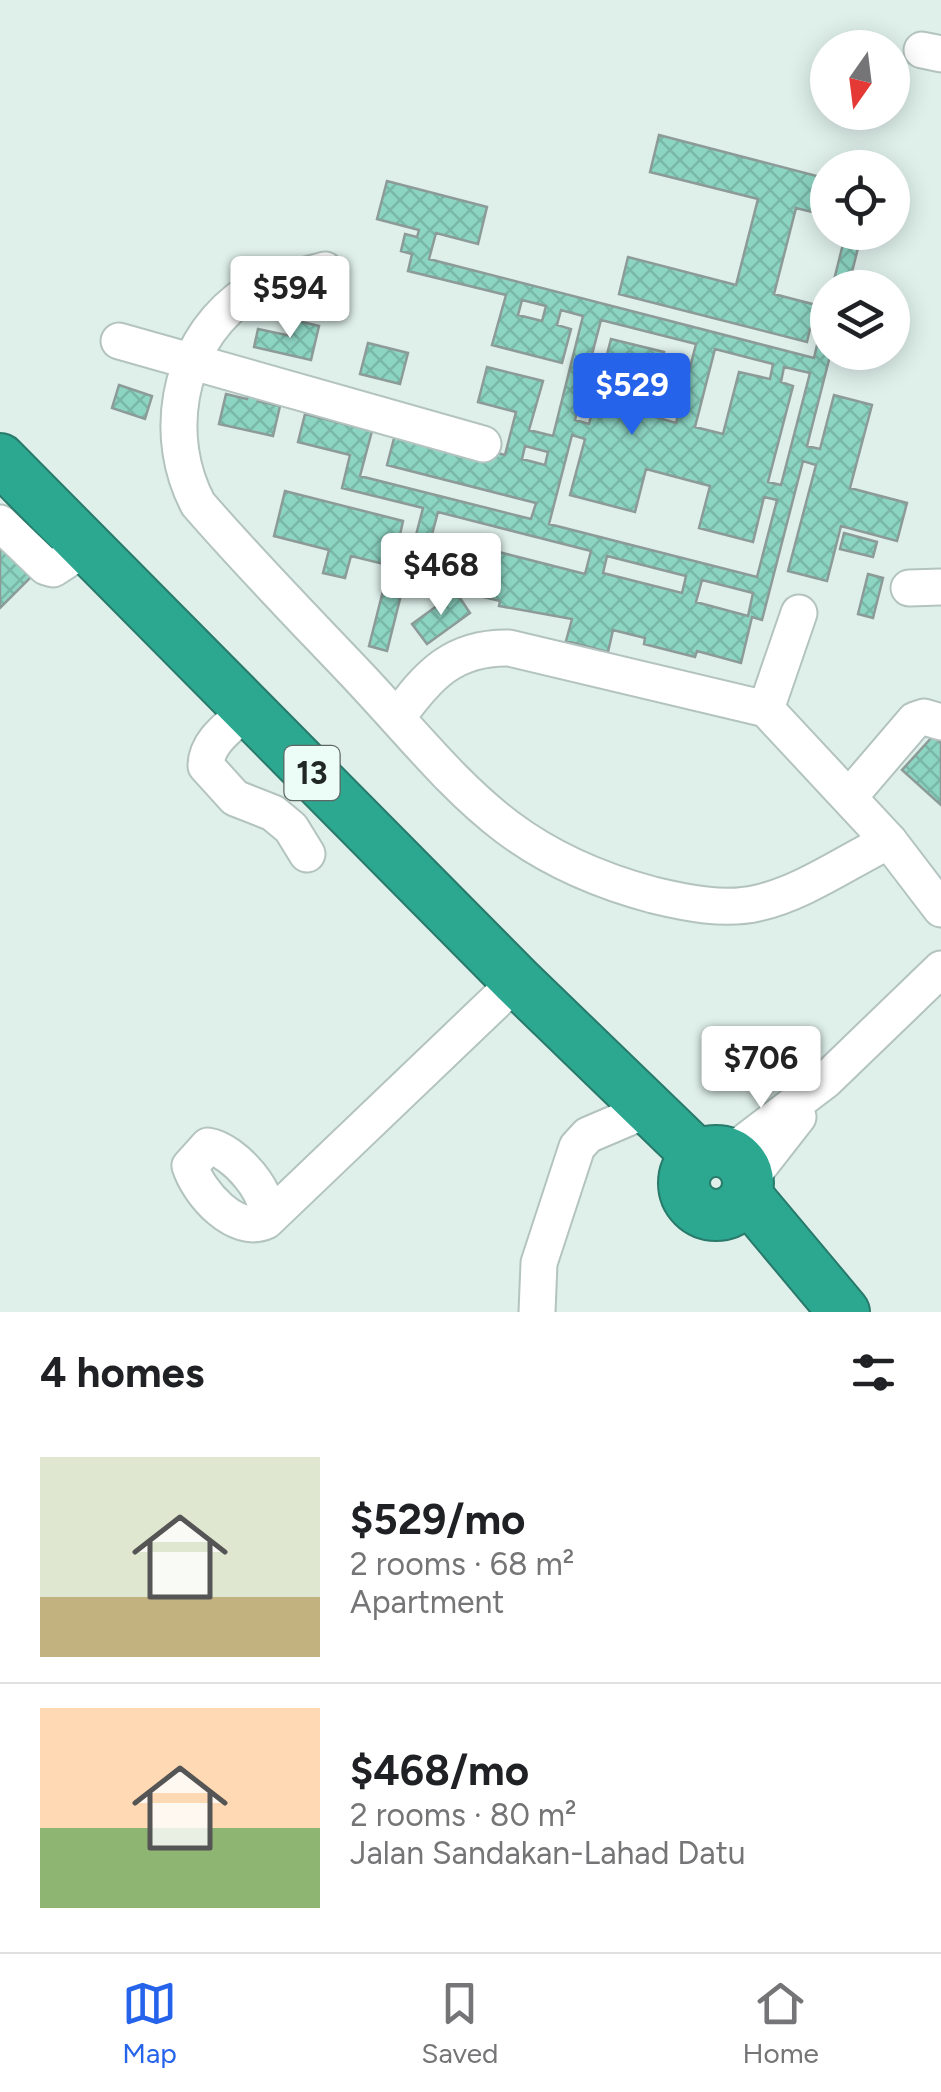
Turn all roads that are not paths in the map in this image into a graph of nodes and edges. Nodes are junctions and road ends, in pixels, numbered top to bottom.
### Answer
1 (326, 270) dead end
2 (119, 341) dead end
3 (194, 361) junction
4 (483, 444) dead end
5 (0, 459) edge
6 (0, 523) edge
7 (87, 547) junction
8 (799, 614) dead end
9 (250, 709) junction
10 (766, 709) junction
11 (398, 718) junction
12 (941, 722) edge
13 (850, 798) junction
14 (889, 841) junction
15 (307, 854) dead end
16 (941, 910) edge
17 (941, 969) edge
18 (517, 981) junction
19 (633, 1100) junction
20 (722, 1179) junction
21 (266, 1222) dead end
22 (828, 1295) edge
23 (537, 1312) edge

1 - 3 street
2 - 3 street
3 - 4 street
3 - 11 street
5 - 7 highway, 13
6 - 7 street
7 - 9 highway, 13
8 - 10 street
9 - 15 street
9 - 18 highway, 13
10 - 11 street
10 - 13 street
11 - 14 street
12 - 13 street
13 - 14 street
14 - 16 street
17 - 20 street
18 - 19 highway, 13
18 - 21 street
19 - 20 highway, 13
19 - 23 street
20 - 22 highway, 13

